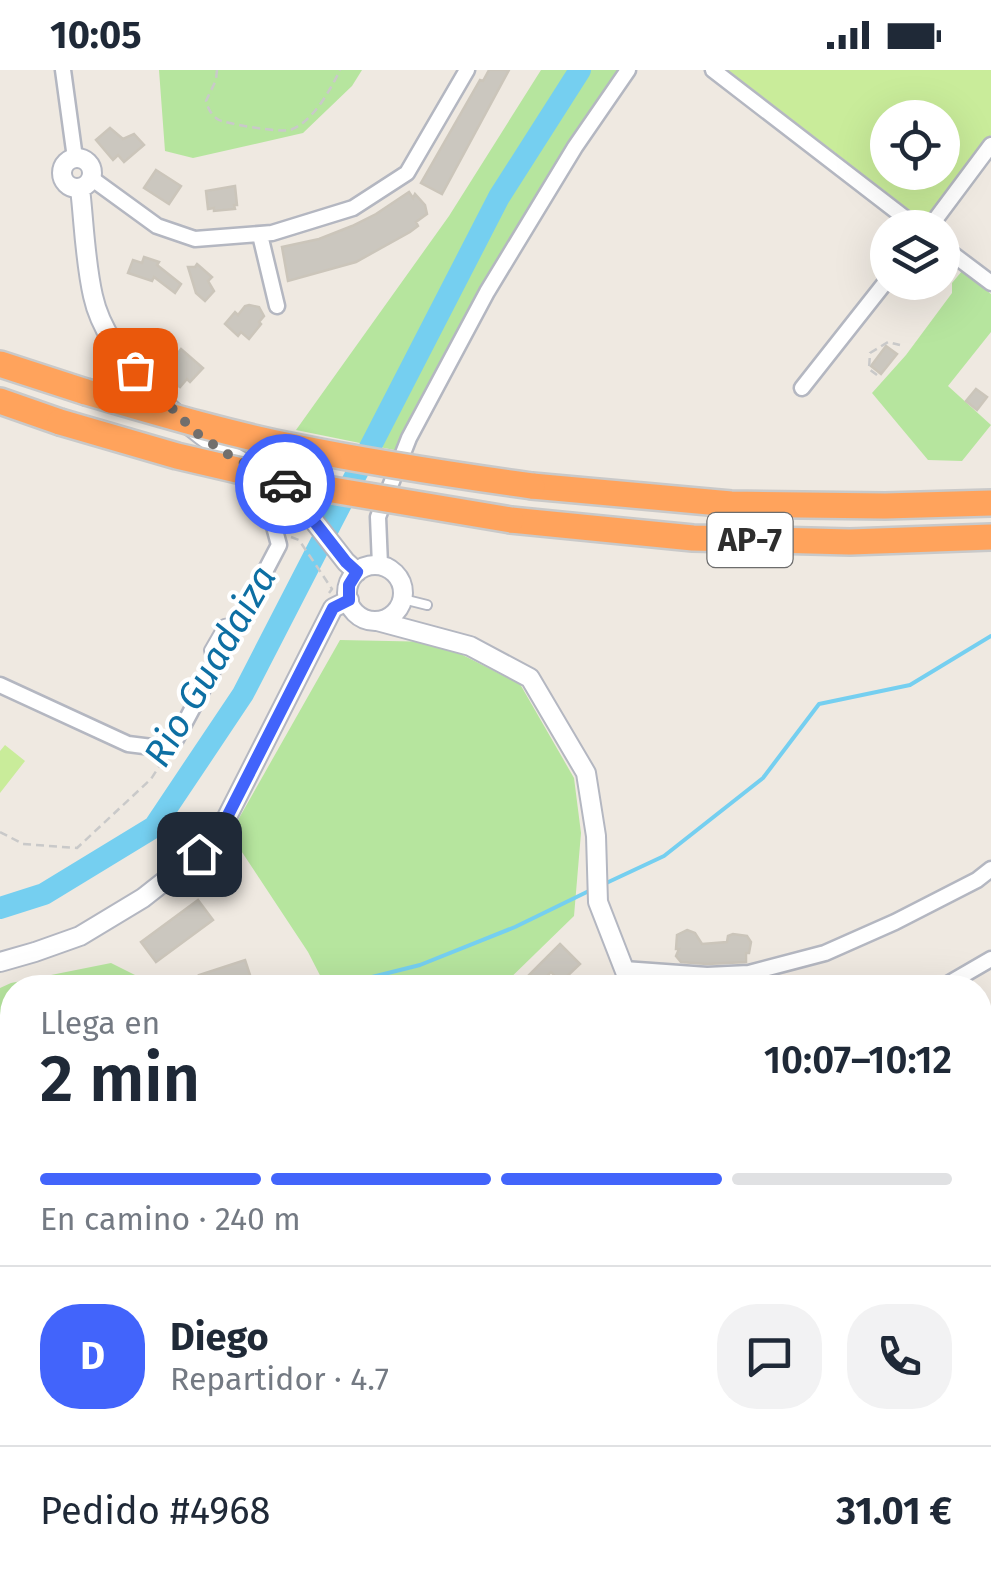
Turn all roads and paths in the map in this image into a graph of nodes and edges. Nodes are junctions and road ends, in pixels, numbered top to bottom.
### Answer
1 (63, 70) edge
2 (217, 70) edge
3 (340, 70) edge
4 (467, 70) edge
5 (628, 70) edge
6 (712, 70) edge
7 (991, 146) edge
8 (75, 158) joint
9 (86, 183) junction
10 (895, 210) edge
11 (943, 210) edge
12 (260, 234) junction
13 (960, 260) edge
14 (991, 284) edge
15 (871, 300) edge
16 (276, 306) dead end
17 (900, 345) dead end
18 (0, 364) edge
19 (877, 375) dead end
20 (802, 388) dead end
21 (0, 401) edge
22 (232, 457) junction
23 (991, 503) edge
24 (991, 538) edge
25 (299, 540) dead end
26 (380, 566) junction
27 (352, 567) junction
28 (332, 588) dead end
29 (402, 599) junction
30 (349, 600) junction
31 (427, 604) dead end
32 (377, 621) junction
33 (0, 685) edge
34 (175, 741) junction
35 (0, 832) edge
36 (991, 869) edge
37 (991, 960) edge
38 (0, 962) edge
39 (624, 969) junction
40 (627, 975) edge
41 (964, 975) edge

1 - 8 street
2 - 3 path
4 - 12 street
5 - 26 street
6 - 10 street
7 - 11 street
8 - 9 street
9 - 12 street
9 - 22 street
12 - 16 street
13 - 14 street
15 - 20 street
17 - 19 path
18 - 23 highway, AP-7, bridge
21 - 24 highway, AP-7, bridge
22 - 27 street
22 - 34 street
25 - 28 path
26 - 27 street
26 - 29 street
27 - 30 street
29 - 31 lane
29 - 32 street
30 - 32 street
30 - 38 street
32 - 39 street
33 - 34 street
34 - 35 path
36 - 39 street
37 - 41 street
39 - 40 street

